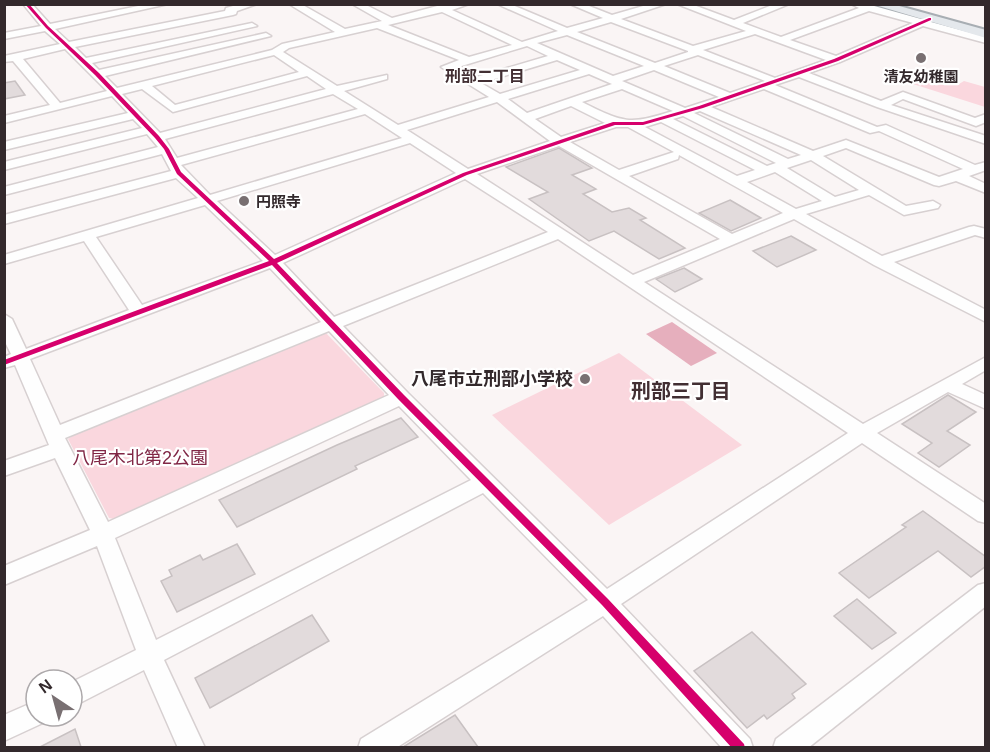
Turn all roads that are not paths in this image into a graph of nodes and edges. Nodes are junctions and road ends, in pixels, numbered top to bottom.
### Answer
1 (27, 4) edge
2 (164, 4) edge
3 (253, 4) edge
4 (293, 4) edge
5 (356, 4) edge
6 (432, 4) edge
7 (465, 4) edge
8 (501, 4) edge
9 (574, 4) edge
10 (662, 4) edge
11 (681, 4) edge
12 (785, 4) edge
13 (855, 4) edge
14 (872, 6) edge
15 (228, 9) edge
16 (444, 10) junction
17 (49, 15) dead end
18 (38, 17) junction
19 (609, 18) junction
20 (392, 22) junction
21 (926, 22) junction
22 (734, 23) junction
23 (379, 25) junction
24 (252, 26) junction
25 (46, 27) junction
26 (566, 31) junction
27 (755, 31) junction
28 (345, 33) junction
29 (986, 34) edge
30 (4, 36) edge
31 (266, 36) junction
32 (781, 40) junction
33 (986, 40) edge
34 (525, 44) junction
35 (67, 46) junction
36 (280, 50) junction
37 (695, 51) junction
38 (559, 56) junction
39 (10, 58) edge
40 (468, 60) junction
41 (836, 60) junction
42 (84, 62) junction
43 (233, 63) junction
44 (655, 66) junction
45 (591, 70) junction
46 (310, 72) junction
47 (799, 73) junction
48 (97, 74) junction
49 (189, 74) junction
50 (383, 77) dead end
51 (472, 82) junction
52 (619, 82) junction
53 (769, 83) junction
54 (266, 84) junction
55 (145, 86) junction
56 (337, 90) junction
57 (114, 94) junction
58 (220, 96) junction
59 (730, 97) junction
60 (500, 99) junction
61 (573, 102) junction
62 (881, 105) junction
63 (700, 107) junction
64 (58, 108) junction
65 (368, 110) junction
66 (684, 112) junction
67 (134, 115) junction
68 (986, 117) edge
69 (525, 118) junction
70 (662, 118) junction
71 (4, 120) edge
72 (615, 123) junction
73 (631, 124) junction
74 (398, 129) junction
75 (961, 131) junction
76 (153, 134) junction
77 (412, 139) junction
78 (986, 140) edge
79 (560, 142) junction
80 (4, 146) edge
81 (166, 149) junction
82 (928, 149) junction
83 (812, 155) junction
84 (673, 156) dead end
85 (4, 166) edge
86 (177, 168) junction
87 (778, 168) junction
88 (980, 168) edge
89 (465, 174) junction
90 (618, 175) junction
91 (957, 176) junction
92 (736, 181) junction
93 (986, 189) edge
94 (4, 190) edge
95 (872, 190) junction
96 (209, 199) junction
97 (834, 202) junction
98 (933, 205) dead end
99 (796, 213) junction
100 (4, 220) edge
101 (559, 233) junction
102 (986, 234) edge
103 (88, 236) junction
104 (730, 239) junction
105 (4, 260) edge
106 (273, 262) junction
107 (879, 262) junction
108 (632, 281) junction
109 (139, 313) junction
110 (986, 317) edge
111 (4, 320) edge
112 (333, 324) junction
113 (13, 360) edge
114 (986, 362) edge
115 (947, 384) junction
116 (401, 397) junction
117 (986, 403) edge
118 (863, 433) junction
119 (57, 441) junction
120 (4, 469) edge
121 (486, 482) junction
122 (986, 515) edge
123 (103, 534) junction
124 (4, 576) edge
125 (986, 592) edge
126 (605, 602) junction
127 (150, 655) junction
128 (84, 689) edge
129 (24, 719) edge
130 (4, 729) edge
131 (192, 747) edge
132 (371, 747) edge
133 (740, 747) edge
134 (786, 747) edge

1 - 18 street
2 - 25 street
3 - 15 street
4 - 28 street
5 - 20 street
6 - 16 street
7 - 16 street
8 - 26 street
9 - 19 street
10 - 19 street
11 - 22 street
12 - 22 street
13 - 14 street
14 - 21 main road
14 - 32 street
15 - 24 street
15 - 35 street
16 - 20 street
16 - 34 street
17 - 18 street
18 - 25 street
19 - 26 street
19 - 37 street
20 - 23 street
21 - 29 main road
21 - 33 street
21 - 41 street
22 - 27 street
23 - 28 street
23 - 40 street
24 - 31 street
24 - 42 street
25 - 30 street
25 - 35 street
26 - 34 street
26 - 44 street
27 - 32 street
27 - 37 street
28 - 36 street
31 - 36 street
31 - 48 street
32 - 41 street
34 - 38 street
34 - 40 street
35 - 39 street
35 - 42 street
36 - 43 street
36 - 46 street
37 - 44 street
37 - 53 street
38 - 45 street
38 - 51 street
39 - 64 street
40 - 51 street
41 - 47 street
42 - 48 street
43 - 49 street
43 - 54 street
44 - 52 street
44 - 59 street
45 - 52 street
45 - 60 street
46 - 54 street
46 - 56 street
47 - 53 street
47 - 62 street
48 - 57 street
49 - 55 street
49 - 58 street
50 - 56 street
51 - 60 street
52 - 61 street
52 - 66 street
53 - 59 street
53 - 82 street
54 - 58 street
55 - 57 street
55 - 58 street
56 - 65 street
56 - 76 street
57 - 64 street
57 - 67 street
59 - 63 street
60 - 69 street
60 - 74 street
61 - 69 street
61 - 72 street
62 - 68 street
62 - 75 street
63 - 66 street
63 - 83 street
64 - 71 street
65 - 74 street
65 - 86 street
66 - 70 street
66 - 87 street
67 - 76 street
67 - 80 street
69 - 79 street
70 - 73 street
70 - 87 street
72 - 73 street
72 - 79 street
73 - 92 street
74 - 77 street
75 - 78 street
75 - 82 street
76 - 81 street
76 - 85 street
77 - 89 street
77 - 96 street
79 - 89 street
79 - 90 street
81 - 86 street
81 - 94 street
82 - 88 street
83 - 87 street
83 - 91 street
83 - 95 street
84 - 90 street
86 - 96 street
86 - 100 street
87 - 92 street
87 - 97 street
88 - 91 street
89 - 101 street
89 - 106 street
90 - 104 street
91 - 93 street
92 - 99 street
95 - 97 street
95 - 98 street
96 - 103 street
96 - 106 street
97 - 99 street
99 - 104 street
99 - 107 street
101 - 108 street
101 - 112 street
102 - 107 street
103 - 105 street
103 - 109 street
104 - 108 street
106 - 109 street
106 - 112 street
107 - 110 street
108 - 118 street
109 - 113 street
111 - 113 street
112 - 116 street
112 - 119 street
113 - 119 street
114 - 115 street
115 - 117 street
115 - 118 street
116 - 121 street
116 - 123 street
118 - 122 street
118 - 126 street
119 - 120 street
119 - 123 street
121 - 126 street
121 - 127 street
123 - 124 street
123 - 127 street
125 - 134 street
126 - 132 street
126 - 133 street
127 - 128 street
127 - 131 street
129 - 130 street

